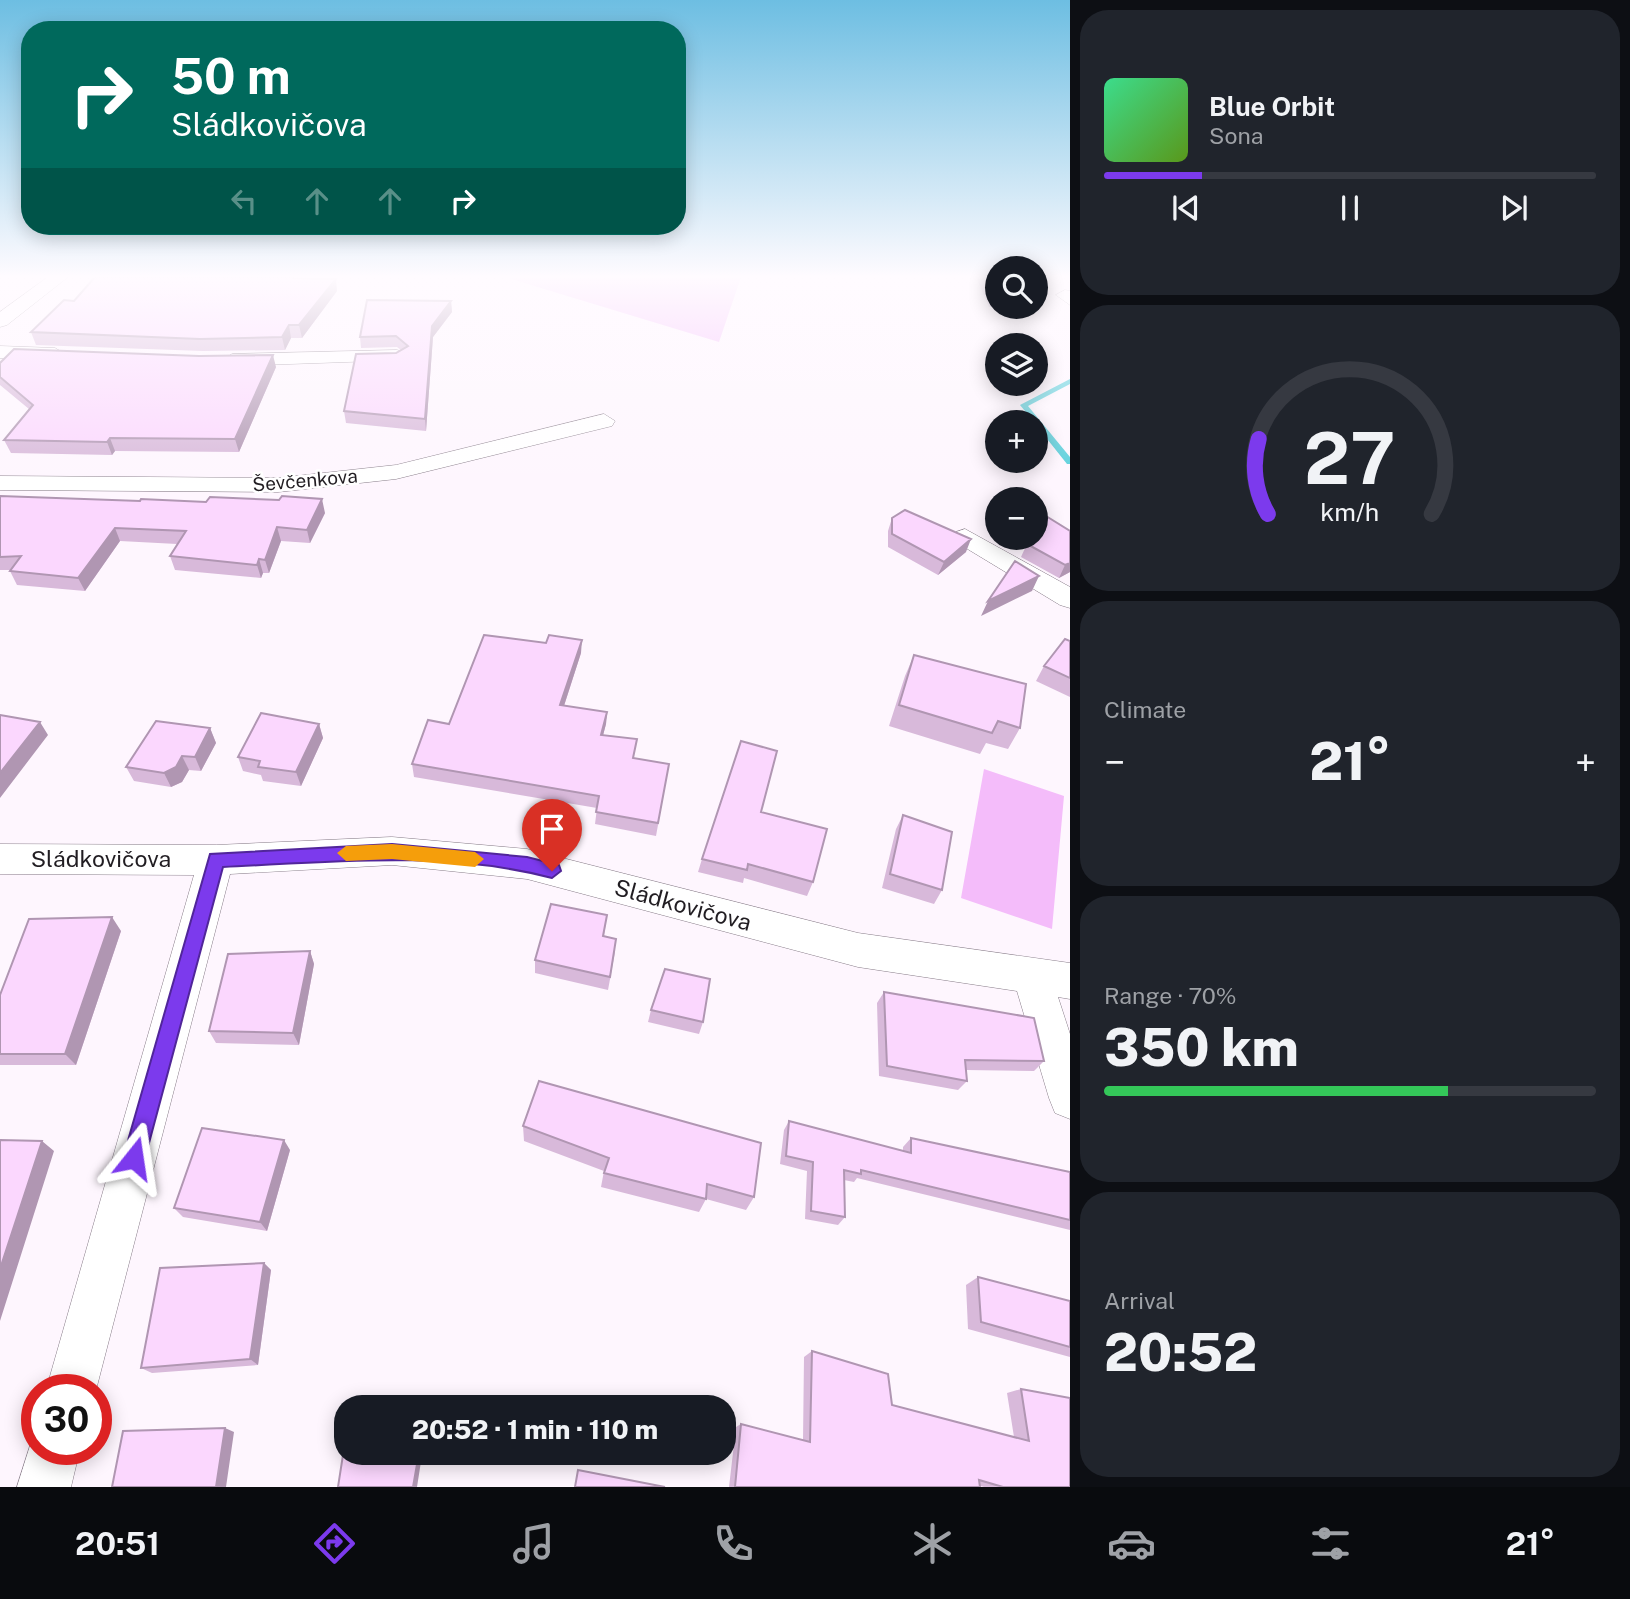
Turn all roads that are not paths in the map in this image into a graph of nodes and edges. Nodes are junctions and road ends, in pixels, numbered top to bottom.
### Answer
1 (0, 352) edge
2 (81, 355) edge
3 (397, 356) edge
4 (217, 360) edge
5 (604, 421) dead end
6 (0, 483) edge
7 (965, 537) edge
8 (1070, 599) edge
9 (0, 859) edge
10 (216, 860) junction
11 (1051, 979) edge
12 (1070, 1098) edge
13 (75, 1374) edge
14 (50, 1465) edge
15 (44, 1487) edge

1 - 2 street
3 - 4 street
5 - 6 street, Ševčenkova
7 - 8 street
9 - 10 street, Sládkovičova
10 - 11 street, Sládkovičova
10 - 13 street
11 - 12 street
14 - 15 street

